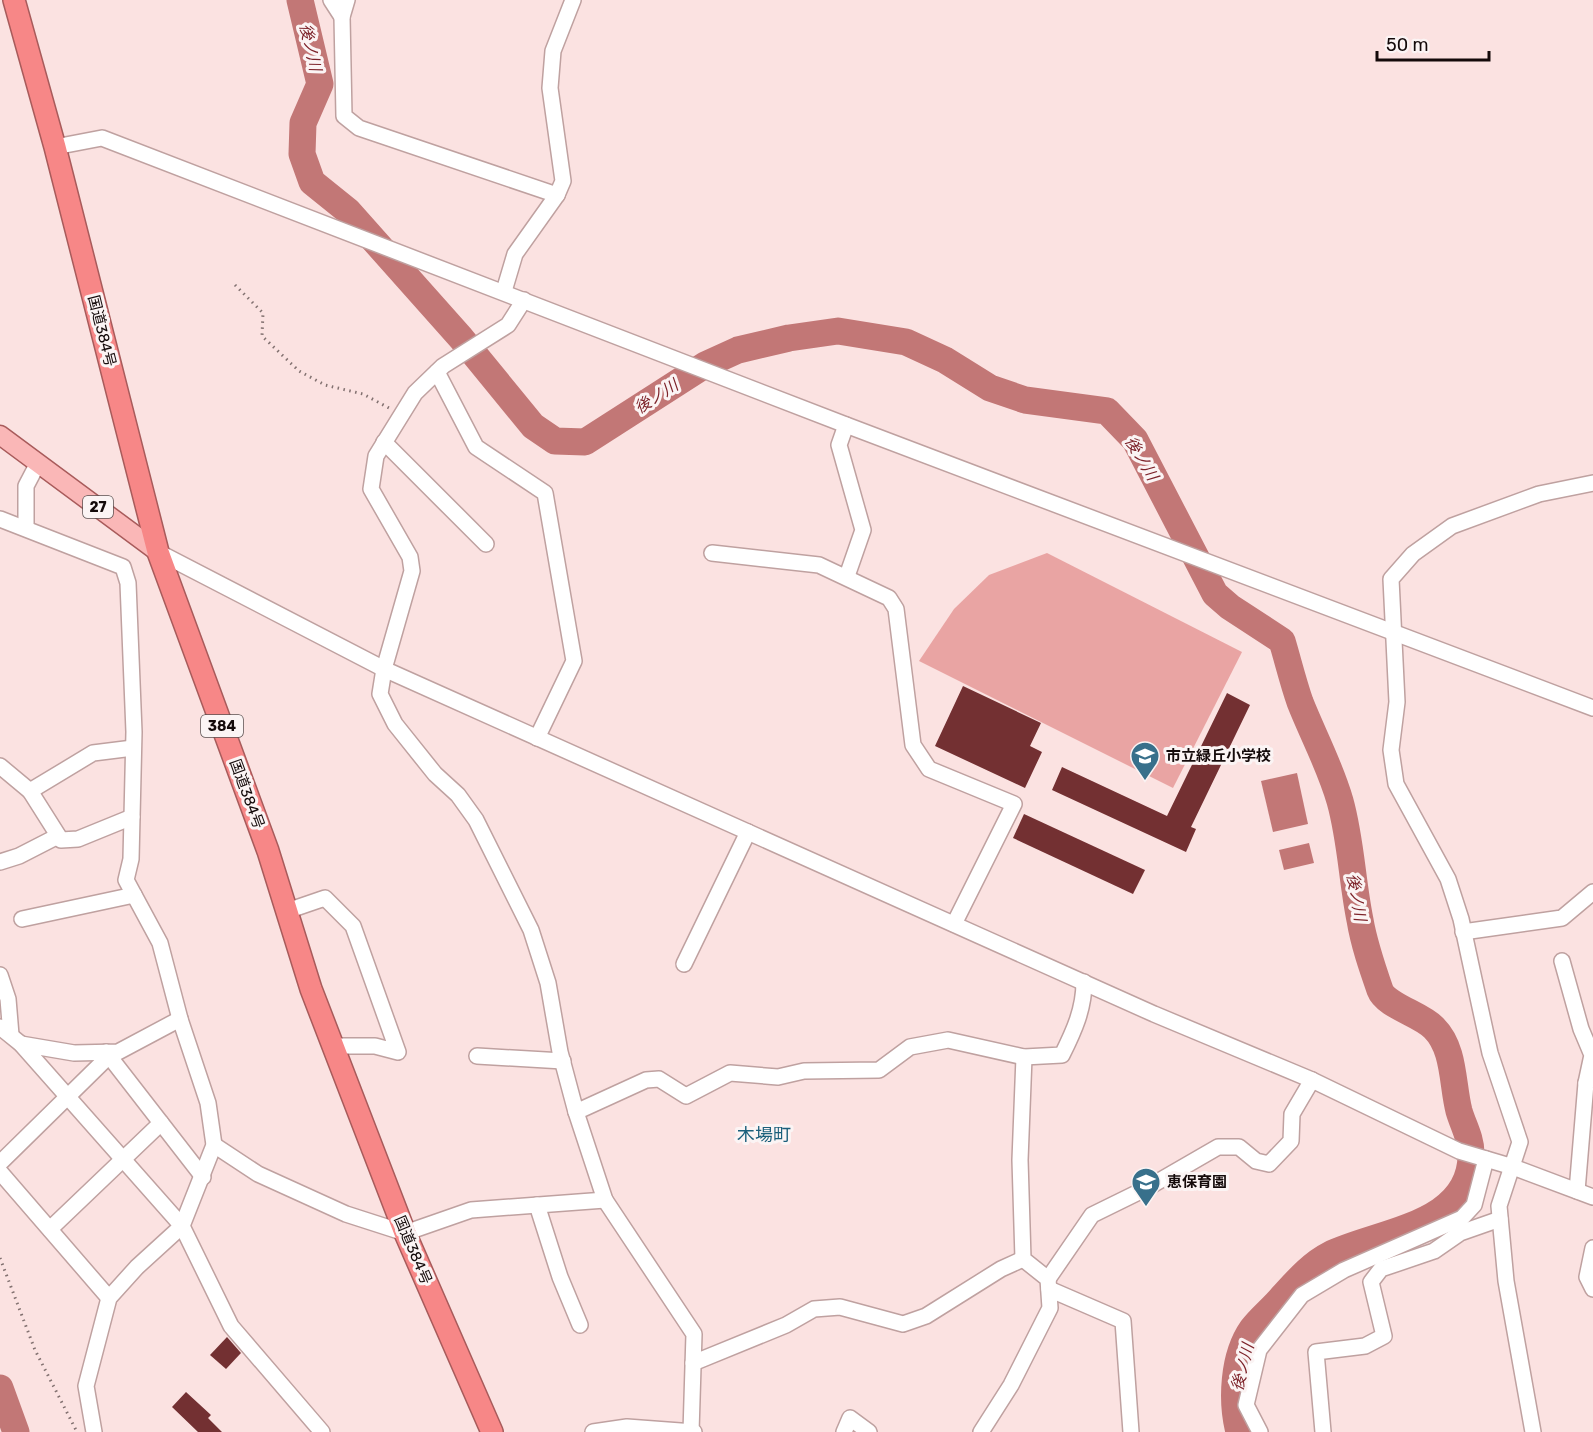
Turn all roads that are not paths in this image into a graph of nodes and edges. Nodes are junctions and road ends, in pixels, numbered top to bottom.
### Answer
1 (14, 0) edge
2 (331, 0) edge
3 (347, 0) edge
4 (573, 0) edge
5 (342, 17) junction
6 (55, 147) junction
7 (557, 195) junction
8 (504, 291) junction
9 (524, 300) junction
10 (437, 372) junction
11 (846, 425) junction
12 (0, 435) edge
13 (384, 442) junction
14 (38, 463) junction
15 (1593, 483) edge
16 (0, 519) edge
17 (26, 528) junction
18 (486, 544) dead end
19 (158, 552) junction
20 (712, 553) dead end
21 (847, 576) junction
22 (1391, 631) junction
23 (384, 669) junction
24 (1593, 708) edge
25 (537, 738) junction
26 (133, 748) junction
27 (0, 766) edge
28 (30, 791) junction
29 (132, 817) junction
30 (748, 832) junction
31 (58, 836) junction
32 (0, 862) edge
33 (1593, 892) edge
34 (134, 895) junction
35 (287, 911) junction
36 (22, 919) dead end
37 (954, 924) junction
38 (1463, 932) junction
39 (1562, 961) dead end
40 (684, 964) dead end
41 (0, 975) edge
42 (1083, 982) junction
43 (180, 1019) junction
44 (11, 1035) edge
45 (333, 1046) junction
46 (107, 1054) junction
47 (477, 1056) dead end
48 (1024, 1057) junction
49 (563, 1061) junction
50 (1312, 1080) junction
51 (1589, 1081) edge
52 (67, 1098) junction
53 (576, 1112) junction
54 (161, 1124) junction
55 (214, 1145) junction
56 (1486, 1159) junction
57 (123, 1161) junction
58 (0, 1163) edge
59 (1513, 1167) junction
60 (0, 1172) edge
61 (203, 1177) junction
62 (1577, 1191) junction
63 (1593, 1197) edge
64 (605, 1200) junction
65 (537, 1205) junction
66 (1500, 1219) junction
67 (182, 1226) junction
68 (50, 1229) junction
69 (405, 1233) junction
70 (1593, 1248) edge
71 (1023, 1258) junction
72 (1048, 1284) junction
73 (1593, 1289) edge
74 (109, 1298) junction
75 (580, 1325) dead end
76 (693, 1363) junction
77 (990, 1425) edge
78 (692, 1431) edge
79 (94, 1432) edge
80 (322, 1432) edge
81 (492, 1432) edge
82 (593, 1432) edge
83 (844, 1432) edge
84 (869, 1432) edge
85 (981, 1432) edge
86 (1131, 1432) edge
87 (1260, 1432) edge
88 (1323, 1432) edge
89 (1533, 1432) edge

1 - 6 highway, 国道384号 / 384
2 - 5 street
3 - 5 street
4 - 7 street
5 - 7 street
6 - 8 street
6 - 19 highway, 国道384号 / 384
7 - 8 street
8 - 9 street
9 - 10 street
9 - 11 street
10 - 13 street
10 - 25 street
11 - 21 street
11 - 22 street
12 - 14 main road, 27
13 - 18 street
13 - 23 street
14 - 17 street
14 - 19 main road, 27
15 - 22 street
16 - 17 street
17 - 26 street
19 - 23 street
19 - 35 highway, 国道384号 / 384
20 - 21 street
21 - 37 street
22 - 24 street
22 - 38 street
23 - 25 street
23 - 49 street
25 - 30 street
26 - 28 street
26 - 29 street
27 - 28 street
28 - 31 street
29 - 31 street
29 - 34 street
30 - 37 street
30 - 40 street
31 - 32 street
33 - 38 street
34 - 36 street
34 - 43 street
35 - 45 highway, 国道384号 / 384
35 - 45 street
37 - 42 street
38 - 59 street
39 - 51 street
41 - 44 street
42 - 48 street
42 - 50 street
43 - 46 street
43 - 55 street
44 - 46 street
44 - 52 street
45 - 69 highway, 国道384号 / 384
46 - 52 street
46 - 54 street
47 - 49 street
48 - 53 street
48 - 71 street
49 - 53 street
50 - 56 street
50 - 72 street
51 - 62 street
52 - 57 street
52 - 58 street
53 - 64 street
54 - 57 street
54 - 61 street
55 - 61 street
55 - 69 street
56 - 59 street
56 - 87 street
57 - 67 street
57 - 68 street
59 - 62 street
59 - 66 street
60 - 68 street
61 - 67 street
62 - 63 street
64 - 65 street
64 - 76 street
65 - 69 street
65 - 75 street
66 - 88 street
66 - 89 street
67 - 74 street
67 - 80 street
68 - 74 street
69 - 81 highway, 国道384号 / 384
70 - 73 street
71 - 72 street
71 - 76 street
72 - 77 street
72 - 86 street
74 - 79 street
76 - 78 street
77 - 85 street
78 - 82 street
83 - 84 street

